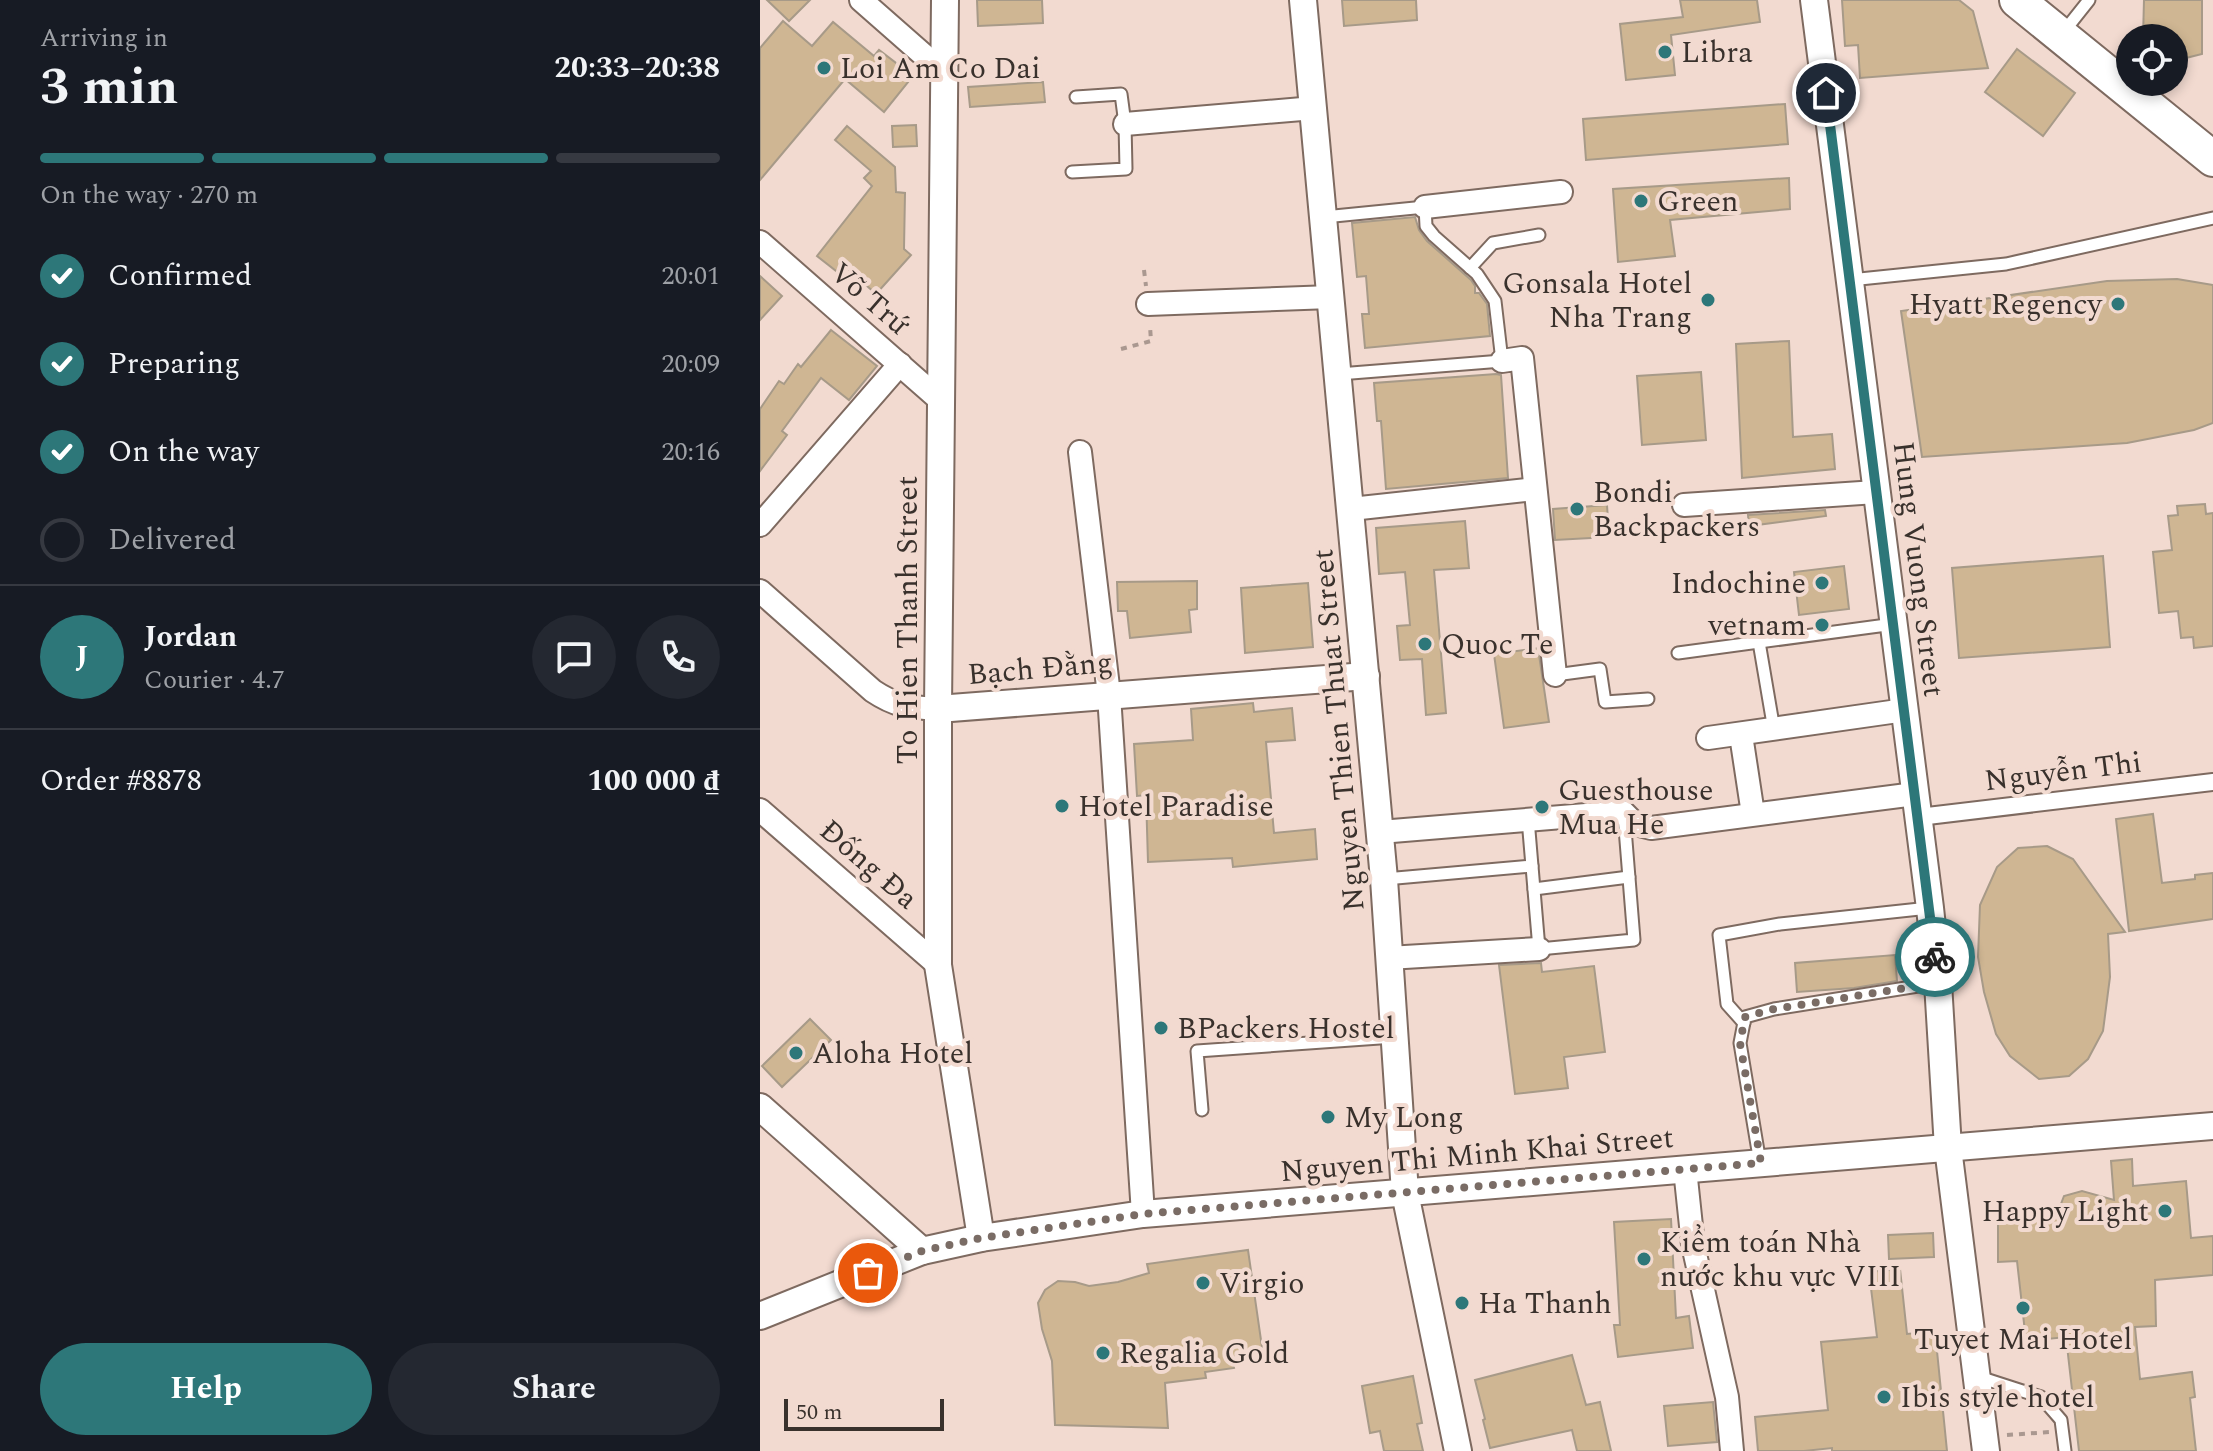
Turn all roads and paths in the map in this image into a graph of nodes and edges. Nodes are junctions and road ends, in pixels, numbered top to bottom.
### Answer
1 (861, 0) edge
2 (945, 0) edge
3 (1303, 0) edge
4 (1814, 0) edge
5 (2017, 0) edge
6 (2089, 0) edge
7 (2060, 35) junction
8 (943, 72) junction
9 (1076, 97) dead end
10 (1314, 108) junction
11 (1125, 124) junction
12 (2213, 159) edge
13 (1072, 172) dead end
14 (1561, 192) dead end
15 (1425, 207) junction
16 (1324, 217) junction
17 (2213, 218) edge
18 (1539, 235) dead end
19 (760, 242) edge
20 (1470, 268) junction
21 (1849, 280) junction
22 (1331, 297) junction
23 (1148, 304) dead end
24 (1502, 361) junction
25 (900, 364) junction
26 (1338, 374) junction
27 (940, 400) junction
28 (1080, 452) dead end
29 (1535, 489) junction
30 (1876, 492) junction
31 (1684, 505) dead end
32 (1351, 509) junction
33 (760, 525) edge
34 (760, 591) edge
35 (1894, 624) junction
36 (1759, 642) junction
37 (1678, 653) dead end
38 (1555, 675) joint
39 (1366, 676) junction
40 (1109, 695) junction
41 (1648, 699) dead end
42 (938, 709) junction
43 (1905, 710) junction
44 (1774, 730) junction
45 (1741, 735) junction
46 (1708, 738) dead end
47 (2213, 782) edge
48 (1917, 805) junction
49 (760, 810) edge
50 (1623, 812) junction
51 (1753, 814) junction
52 (1528, 818) junction
53 (1380, 832) junction
54 (1532, 866) junction
55 (1629, 877) junction
56 (1384, 879) junction
57 (1534, 889) junction
58 (1930, 908) junction
59 (1539, 949) junction
60 (1388, 958) junction
61 (938, 965) junction
62 (1938, 983) junction
63 (1744, 1023) junction
64 (1394, 1037) junction
65 (760, 1107) edge
66 (1202, 1110) dead end
67 (2213, 1126) edge
68 (1948, 1148) junction
69 (1761, 1163) junction
70 (1685, 1169) junction
71 (1405, 1193) junction
72 (1143, 1214) junction
73 (981, 1238) junction
74 (922, 1251) junction
75 (760, 1316) edge
76 (1977, 1376) junction
77 (2063, 1430) junction
78 (1985, 1444) edge
79 (1458, 1451) edge
80 (1732, 1451) edge
81 (2065, 1451) edge

1 - 8 street
2 - 8 street, To Hien Thanh Street
3 - 10 street, Nguyen Thien Thuat Street
4 - 21 street, Hung Vuong Street
5 - 7 main road
6 - 7 lane
7 - 12 main road
8 - 27 street, To Hien Thanh Street
9 - 11 lane
10 - 11 street
10 - 16 street, Nguyen Thien Thuat Street
11 - 13 lane
14 - 15 street
15 - 16 lane
15 - 20 lane
16 - 22 street, Nguyen Thien Thuat Street
17 - 21 lane
18 - 20 lane
19 - 25 street, Võ Trứ
20 - 24 lane
21 - 30 street, Hung Vuong Street
22 - 23 street
22 - 26 street, Nguyen Thien Thuat Street
24 - 26 lane
24 - 29 street
25 - 27 street, Võ Trứ
25 - 33 street
26 - 32 street, Nguyen Thien Thuat Street
27 - 42 street, To Hien Thanh Street
28 - 40 street
29 - 32 street
29 - 38 street
30 - 31 street
30 - 35 street, Hung Vuong Street
32 - 39 street, Nguyen Thien Thuat Street
34 - 42 street, Bạch Đằng
35 - 36 lane
35 - 43 street, Hung Vuong Street
36 - 37 lane
36 - 44 lane
38 - 41 lane
39 - 40 street, Bạch Đằng
39 - 53 street, Nguyen Thien Thuat Street
40 - 42 street, Bạch Đằng
40 - 72 street
42 - 61 street, To Hien Thanh Street
43 - 44 street
43 - 48 street, Hung Vuong Street
44 - 45 street
45 - 46 street
45 - 51 street
47 - 48 street, Nguyễn Thi
48 - 51 street
48 - 58 street, Hung Vuong Street
49 - 61 street, Đống Đa
50 - 51 street
50 - 52 street
50 - 55 lane
52 - 53 street
52 - 54 lane
53 - 56 street, Nguyen Thien Thuat Street
54 - 56 lane
54 - 57 lane
55 - 57 lane
55 - 59 lane
56 - 60 street, Nguyen Thien Thuat Street
57 - 59 lane
58 - 62 street, Hung Vuong Street
58 - 63 lane
59 - 60 street
60 - 64 street, Nguyen Thien Thuat Street
61 - 73 street, To Hien Thanh Street
62 - 63 lane
62 - 68 street, Hung Vuong Street
63 - 69 lane
64 - 66 lane
64 - 71 street, Nguyen Thien Thuat Street
65 - 74 street
67 - 68 street, Nguyen Thi Minh Khai Street
68 - 69 street, Nguyen Thi Minh Khai Street
68 - 76 street, Hung Vuong Street
69 - 70 street, Nguyen Thi Minh Khai Street
70 - 71 street, Nguyen Thi Minh Khai Street
70 - 80 street
71 - 72 street, Nguyen Thi Minh Khai Street
71 - 79 street, Nguyen Thien Thuat Street
72 - 73 street, Nguyen Thi Minh Khai Street
73 - 74 street, Nguyen Thi Minh Khai Street
74 - 75 street, Nguyen Thi Minh Khai Street
76 - 77 lane
76 - 78 street, Hung Vuong Street
77 - 78 path
77 - 81 lane

